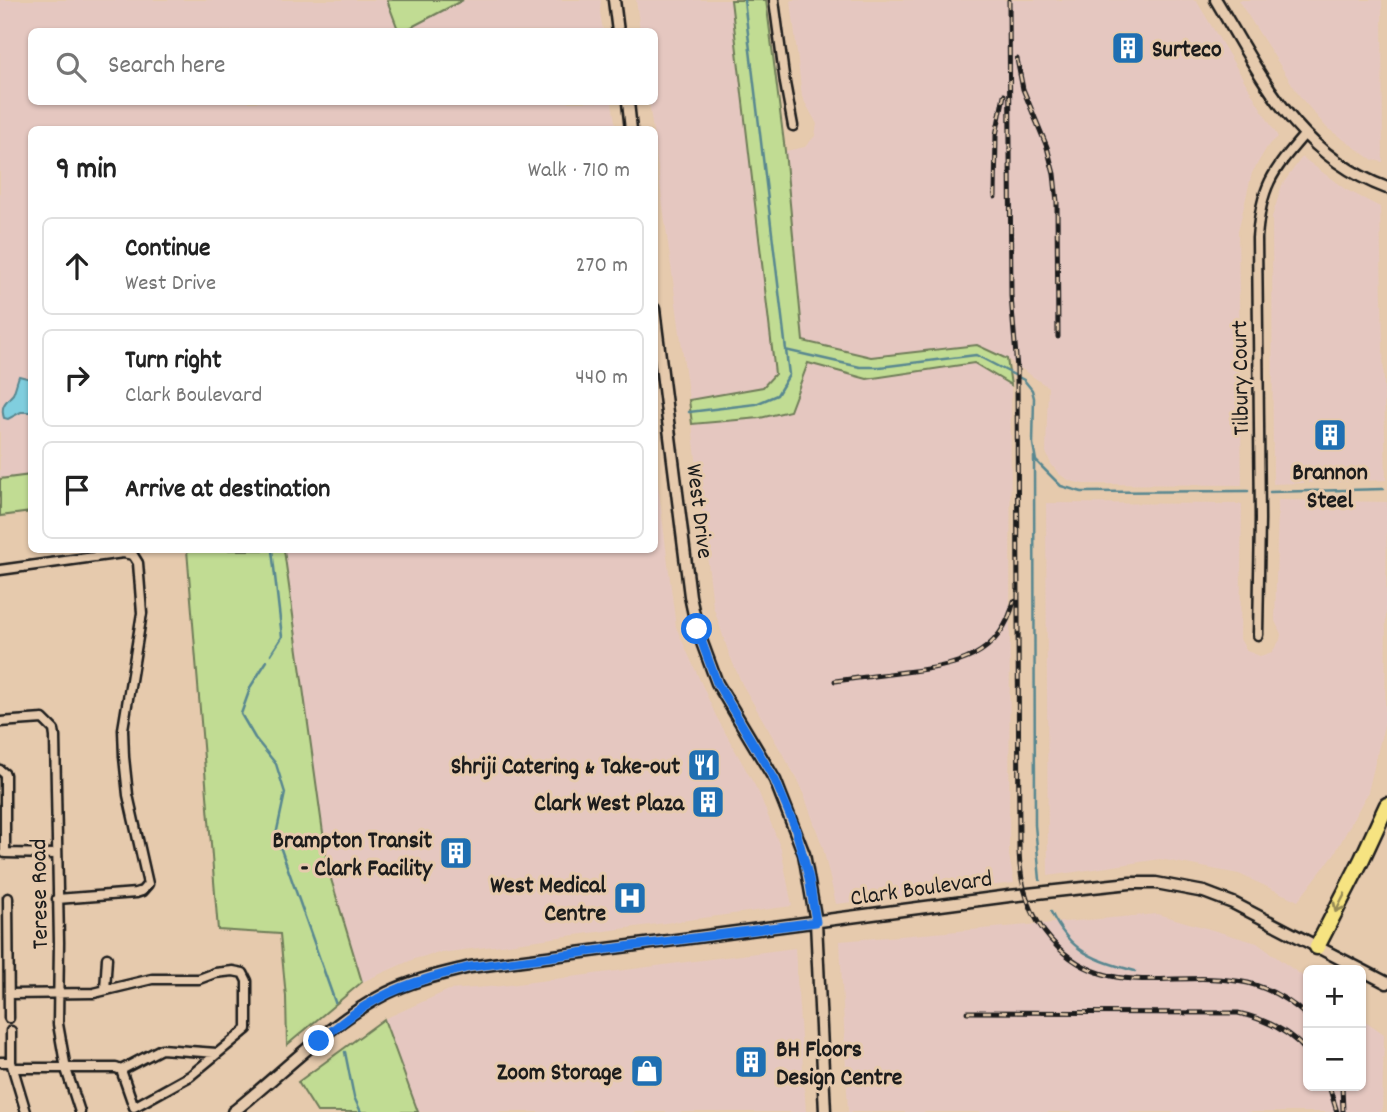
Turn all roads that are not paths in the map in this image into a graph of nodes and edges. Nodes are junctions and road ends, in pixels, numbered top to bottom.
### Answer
1 (614, 0) edge
2 (775, 0) edge
3 (1216, 0) edge
4 (618, 28) edge
5 (628, 105) edge
6 (631, 126) edge
7 (793, 126) dead end
8 (1304, 135) junction
9 (1387, 188) edge
10 (658, 341) edge
11 (0, 569) edge
12 (1258, 635) dead end
13 (0, 722) edge
14 (0, 770) edge
15 (1387, 804) edge
16 (3, 853) edge
17 (57, 854) junction
18 (8, 898) dead end
19 (57, 899) junction
20 (816, 922) junction
21 (4, 927) edge
22 (1317, 947) junction
23 (107, 958) dead end
24 (1387, 983) edge
25 (6, 990) edge
26 (105, 990) junction
27 (58, 993) junction
28 (9, 1018) dead end
29 (11, 1031) dead end
30 (217, 1053) junction
31 (0, 1062) edge
32 (12, 1065) junction
33 (66, 1069) junction
34 (121, 1070) junction
35 (134, 1110) edge
36 (26, 1112) edge
37 (80, 1112) edge
38 (233, 1112) edge
39 (825, 1112) edge

1 - 4 street
2 - 7 street
3 - 8 street
5 - 6 street
8 - 9 street
8 - 12 street, Tilbury Court
10 - 20 street, West Drive
11 - 19 street
13 - 17 street, Terese Road
14 - 16 street
15 -> 22 highway
16 - 17 street
17 - 19 street, Terese Road
18 - 21 street
19 - 27 street, Terese Road
20 - 22 street, Clark Boulevard
20 - 38 street, Clark Boulevard
20 - 39 street, West Drive
21 - 25 street
22 - 24 street, Clark Boulevard
23 - 26 street
25 - 27 street
25 - 28 street
26 - 27 street
26 - 30 street
27 - 33 street, Terese Road
29 - 32 street
30 - 34 street
30 - 35 street
31 - 32 street
32 - 33 street
32 - 36 street
33 - 34 street
33 - 37 street, Terese Road
34 - 35 street

